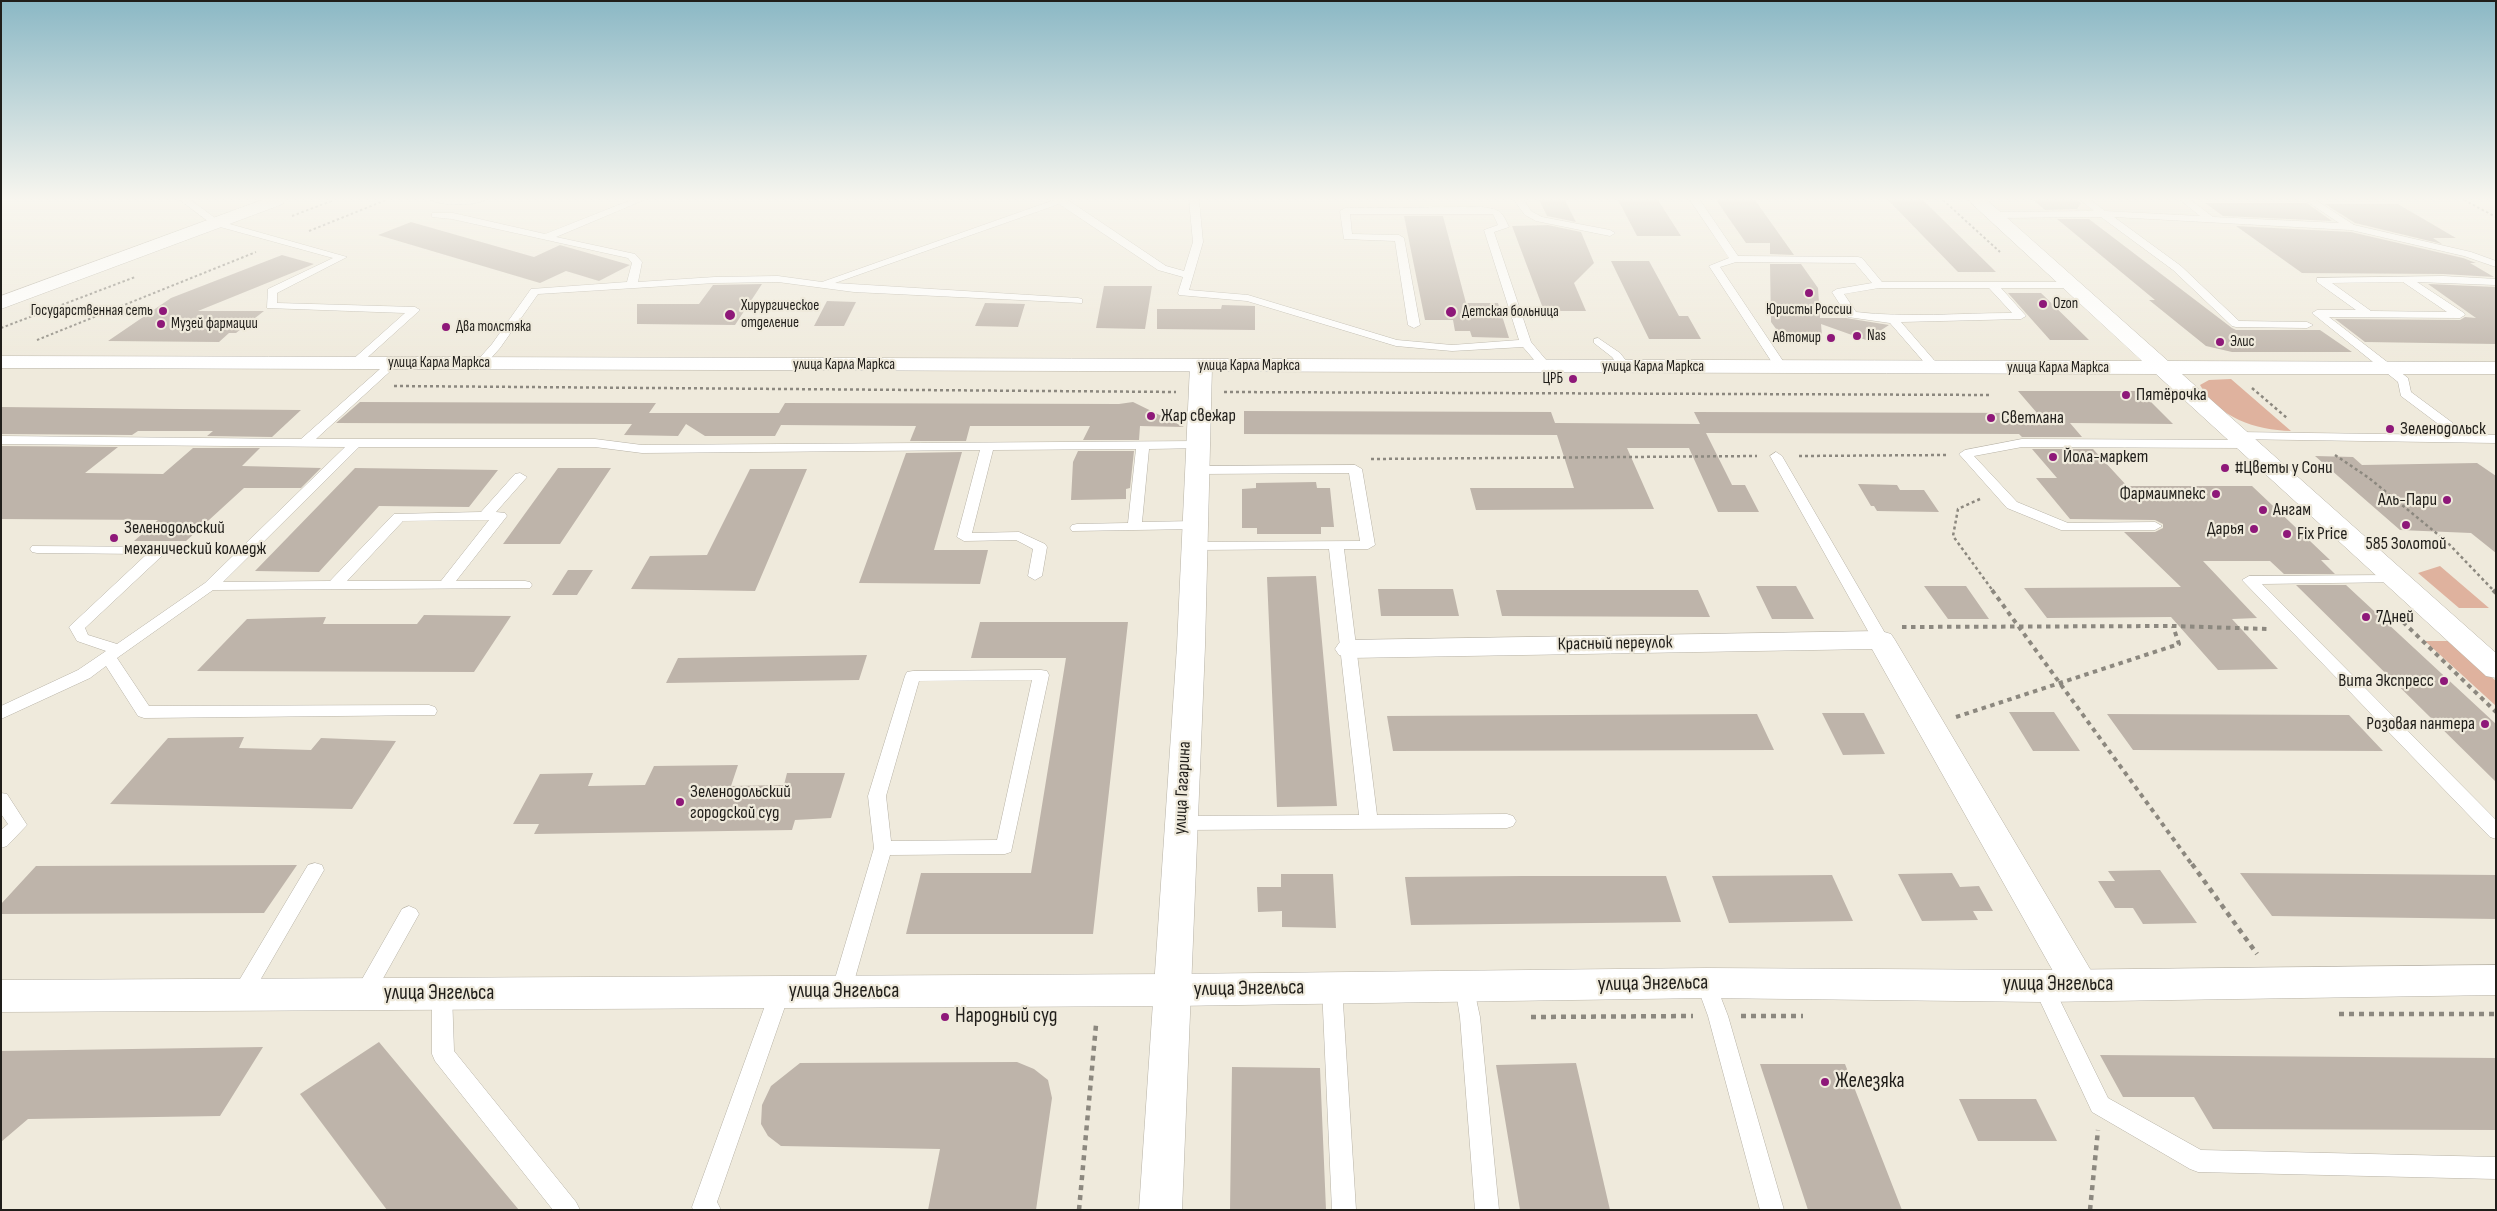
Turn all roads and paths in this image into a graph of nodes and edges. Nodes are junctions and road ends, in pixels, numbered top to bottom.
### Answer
1 (126, 257) edge
2 (245, 257) edge
3 (337, 257) edge
4 (632, 257) edge
5 (902, 257) edge
6 (1145, 257) edge
7 (1194, 257) edge
8 (1402, 257) edge
9 (1498, 257) edge
10 (1733, 257) edge
11 (2040, 257) edge
12 (2161, 257) edge
13 (2474, 257) edge
14 (1735, 259) junction
15 (2496, 264) edge
16 (1188, 275) junction
17 (2406, 280) junction
18 (2496, 282) edge
19 (824, 284) junction
20 (632, 285) junction
21 (1879, 285) junction
22 (1992, 285) junction
23 (2071, 285) junction
24 (1078, 301) dead end
25 (1, 303) edge
26 (2368, 314) junction
27 (1893, 320) junction
28 (1414, 325) dead end
29 (2307, 325) dead end
30 (1598, 341) dead end
31 (35, 342) dead end
32 (1526, 343) junction
33 (1, 362) edge
34 (355, 363) junction
35 (394, 363) junction
36 (480, 364) junction
37 (1546, 367) junction
38 (1625, 367) junction
39 (1781, 367) junction
40 (1934, 368) junction
41 (2162, 368) junction
42 (2387, 368) junction
43 (2496, 368) edge
44 (1201, 379) junction
45 (369, 386) junction
46 (2250, 387) dead end
47 (1992, 395) dead end
48 (2307, 435) junction
49 (2465, 438) junction
50 (2496, 438) edge
51 (1, 440) edge
52 (2241, 440) junction
53 (304, 443) junction
54 (356, 444) junction
55 (1143, 446) junction
56 (987, 447) junction
57 (1965, 454) junction
58 (1776, 456) junction
59 (1198, 458) junction
60 (1368, 460) dead end
61 (520, 477) dead end
62 (1999, 491) junction
63 (486, 516) junction
64 (1135, 526) junction
65 (2155, 526) dead end
66 (1077, 528) dead end
67 (1195, 535) junction
68 (1336, 545) junction
69 (37, 549) dead end
70 (1035, 576) dead end
71 (2395, 579) junction
72 (445, 585) junction
73 (525, 585) dead end
74 (210, 586) junction
75 (334, 586) junction
76 (2496, 593) edge
77 (2275, 606) junction
78 (2172, 626) junction
79 (2020, 628) junction
80 (1881, 640) junction
81 (1349, 648) junction
82 (113, 654) junction
83 (2496, 670) edge
84 (2060, 682) junction
85 (428, 711) dead end
86 (1, 713) edge
87 (1930, 725) junction
88 (1, 798) edge
89 (1507, 821) dead end
90 (1181, 822) junction
91 (1369, 822) junction
92 (2496, 832) edge
93 (1, 841) edge
94 (883, 848) junction
95 (315, 870) dead end
96 (409, 914) dead end
97 (2257, 954) dead end
98 (2496, 980) edge
99 (1706, 984) junction
100 (2080, 985) junction
101 (1465, 986) junction
102 (2043, 986) junction
103 (1332, 987) junction
104 (1173, 990) junction
105 (780, 992) junction
106 (841, 992) junction
107 (364, 994) junction
108 (442, 994) junction
109 (241, 995) junction
110 (1, 996) edge
111 (1096, 1025) dead end
112 (2100, 1105) junction
113 (2496, 1168) edge
114 (568, 1210) edge
115 (709, 1210) edge
116 (1079, 1210) edge
117 (1160, 1210) edge
118 (1344, 1210) edge
119 (1486, 1210) edge
120 (1772, 1210) edge
121 (2090, 1210) edge

1 - 25 street
2 - 31 path
3 - 34 lane
4 - 20 lane
5 - 19 lane
6 - 16 lane
7 - 16 lane
8 - 28 lane
9 - 32 lane
10 - 14 lane
11 - 23 street
12 - 29 lane
13 - 15 lane
14 - 21 lane
14 - 39 lane
16 - 32 lane
17 - 18 lane
17 - 26 lane
17 - 26 lane
19 - 20 lane
19 - 24 lane
20 - 36 lane
21 - 22 lane
21 - 27 lane
22 - 23 lane
22 - 27 lane
23 - 41 street
26 - 42 lane
27 - 40 lane
30 - 38 lane
32 - 37 lane
33 - 34 street, улица Карла Маркса
34 - 35 street, улица Карла Маркса
35 - 36 street, улица Карла Маркса
35 - 45 lane
36 - 44 street, улица Карла Маркса
37 - 38 street, улица Карла Маркса
37 - 44 street, улица Карла Маркса
38 - 39 street, улица Карла Маркса
39 - 40 street, улица Карла Маркса
40 - 41 street, улица Карла Маркса
41 - 42 street, улица Карла Маркса
41 - 52 street
42 - 43 street, улица Карла Маркса
42 - 49 lane
44 - 45 path
44 - 47 path
44 - 59 street, улица Гагарина
45 - 53 lane
46 - 48 path
48 - 49 lane
48 - 52 lane
48 - 76 path
49 - 50 lane
51 - 53 lane
52 - 57 lane
52 - 71 street
53 - 54 lane
54 - 56 lane
54 - 74 lane
55 - 56 lane
55 - 59 lane
55 - 64 lane
56 - 70 lane
57 - 58 path
57 - 62 lane
58 - 60 path
58 - 80 lane
59 - 67 street, улица Гагарина
59 - 68 lane
61 - 63 lane
62 - 65 lane
62 - 79 path
63 - 72 lane
63 - 75 lane
64 - 66 lane
64 - 67 lane
67 - 68 lane
67 - 90 street, улица Гагарина
68 - 81 lane
69 - 82 lane
71 - 77 lane
71 - 83 street
72 - 73 lane
72 - 75 lane
74 - 75 lane
74 - 82 lane
77 - 78 path
77 - 92 lane
78 - 79 path
78 - 84 path
79 - 80 path
79 - 84 path
80 - 81 street, Красный переулок
80 - 87 street
81 - 91 lane
82 - 85 lane
82 - 86 lane
84 - 87 path
84 - 97 path
87 - 100 street
88 - 93 lane
89 - 91 lane
90 - 91 lane
90 - 104 street, улица Гагарина
94 - 94 lane
94 - 106 lane
95 - 109 lane
96 - 107 lane
98 - 100 street, улица Энгельса
99 - 101 street, улица Энгельса
99 - 102 street, улица Энгельса
99 - 120 lane
100 - 102 street, улица Энгельса
101 - 103 street, улица Энгельса
101 - 119 lane
102 - 112 lane
103 - 104 street, улица Энгельса
103 - 118 lane
104 - 106 street, улица Энгельса
104 - 117 street, улица Гагарина
105 - 106 street, улица Энгельса
105 - 108 street, улица Энгельса
105 - 115 lane
107 - 108 street, улица Энгельса
107 - 109 street, улица Энгельса
108 - 114 lane
109 - 110 street, улица Энгельса
111 - 116 path
112 - 113 lane
112 - 121 path

